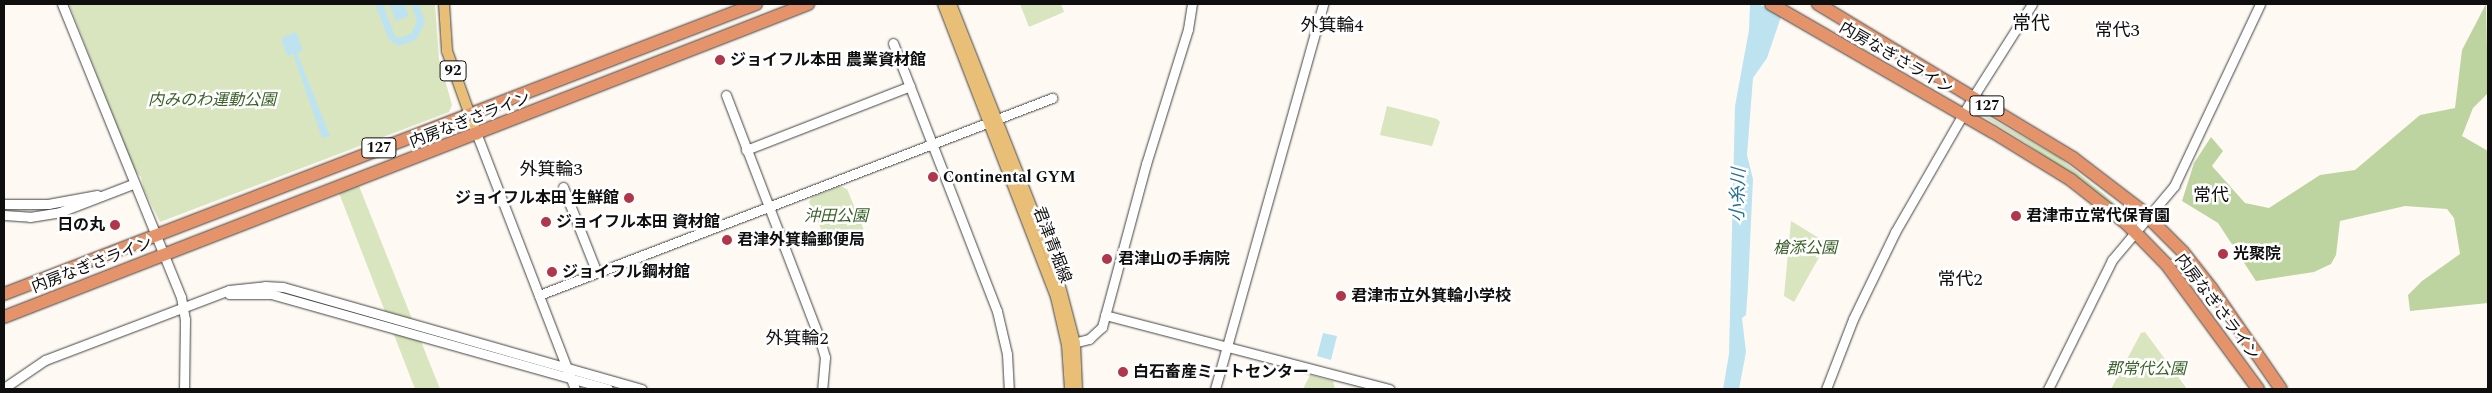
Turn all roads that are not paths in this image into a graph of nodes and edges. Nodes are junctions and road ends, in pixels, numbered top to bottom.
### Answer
1 (62, 4) edge
2 (444, 4) edge
3 (756, 4) edge
4 (808, 4) edge
5 (942, 4) edge
6 (951, 4) edge
7 (1192, 4) edge
8 (1323, 4) edge
9 (1771, 4) edge
10 (1818, 4) edge
11 (2032, 4) edge
12 (2260, 4) edge
13 (893, 43) dead end
14 (910, 86) junction
15 (726, 95) dead end
16 (1052, 98) dead end
17 (1973, 98) junction
18 (469, 112) junction
19 (1963, 116) junction
20 (992, 121) junction
21 (477, 135) junction
22 (932, 145) junction
23 (746, 150) junction
24 (133, 184) junction
25 (563, 187) dead end
26 (4, 204) edge
27 (768, 207) junction
28 (4, 215) edge
29 (2149, 217) junction
30 (2135, 230) junction
31 (154, 234) junction
32 (163, 255) junction
33 (597, 273) junction
34 (4, 294) edge
35 (539, 295) junction
36 (212, 297) junction
37 (184, 307) junction
38 (1105, 315) junction
39 (4, 317) edge
40 (1071, 344) junction
41 (1226, 347) junction
42 (567, 368) junction
43 (571, 379) junction
44 (4, 388) edge
45 (184, 389) edge
46 (574, 389) edge
47 (608, 389) edge
48 (642, 389) edge
49 (822, 389) edge
50 (1009, 389) edge
51 (1070, 389) edge
52 (1077, 389) edge
53 (1215, 389) edge
54 (1390, 389) edge
55 (1826, 389) edge
56 (2048, 389) edge
57 (2258, 389) edge
58 (2281, 389) edge

1 - 24 street
2 - 18 main road, 92
3 - 18 highway, 内房なぎさライン / 127
4 - 21 highway, 内房なぎさライン / 127
5 - 20 main road, 君津青堀線
6 - 20 main road, 君津青堀線
7 - 38 street
8 - 41 street
9 - 19 highway, 内房なぎさライン / 127
10 - 17 highway, 内房なぎさライン / 127
11 - 17 street
12 - 29 street
13 - 14 street
14 - 22 street
14 - 23 street
15 - 23 street
16 - 20 street
17 - 19 street
17 - 29 highway, 内房なぎさライン / 127
18 - 21 main road, 92
18 - 31 highway, 内房なぎさライン / 127
19 - 30 highway, 内房なぎさライン / 127
19 - 55 street
20 - 22 street
20 - 40 main road, 君津青堀線
21 - 32 highway, 内房なぎさライン / 127
21 - 35 street
22 - 27 street
22 - 50 street
23 - 27 street
24 - 26 street
24 - 28 street
24 - 31 street
25 - 33 street
27 - 33 street
27 - 49 street
29 - 30 street
29 - 58 highway, 内房なぎさライン / 127
30 - 56 street
30 - 57 highway, 内房なぎさライン / 127
31 - 32 street
31 - 34 highway, 内房なぎさライン / 127
32 - 37 street
32 - 39 highway, 内房なぎさライン / 127
33 - 35 street
35 - 42 street
36 - 37 street
36 - 42 street
36 - 43 street
37 - 44 street
37 - 45 street
38 - 40 street
38 - 41 street
40 - 51 main road, 君津青堀線
40 - 52 main road, 君津青堀線
41 - 53 street
41 - 54 street
42 - 43 street
42 - 48 street
43 - 46 street
43 - 47 street

